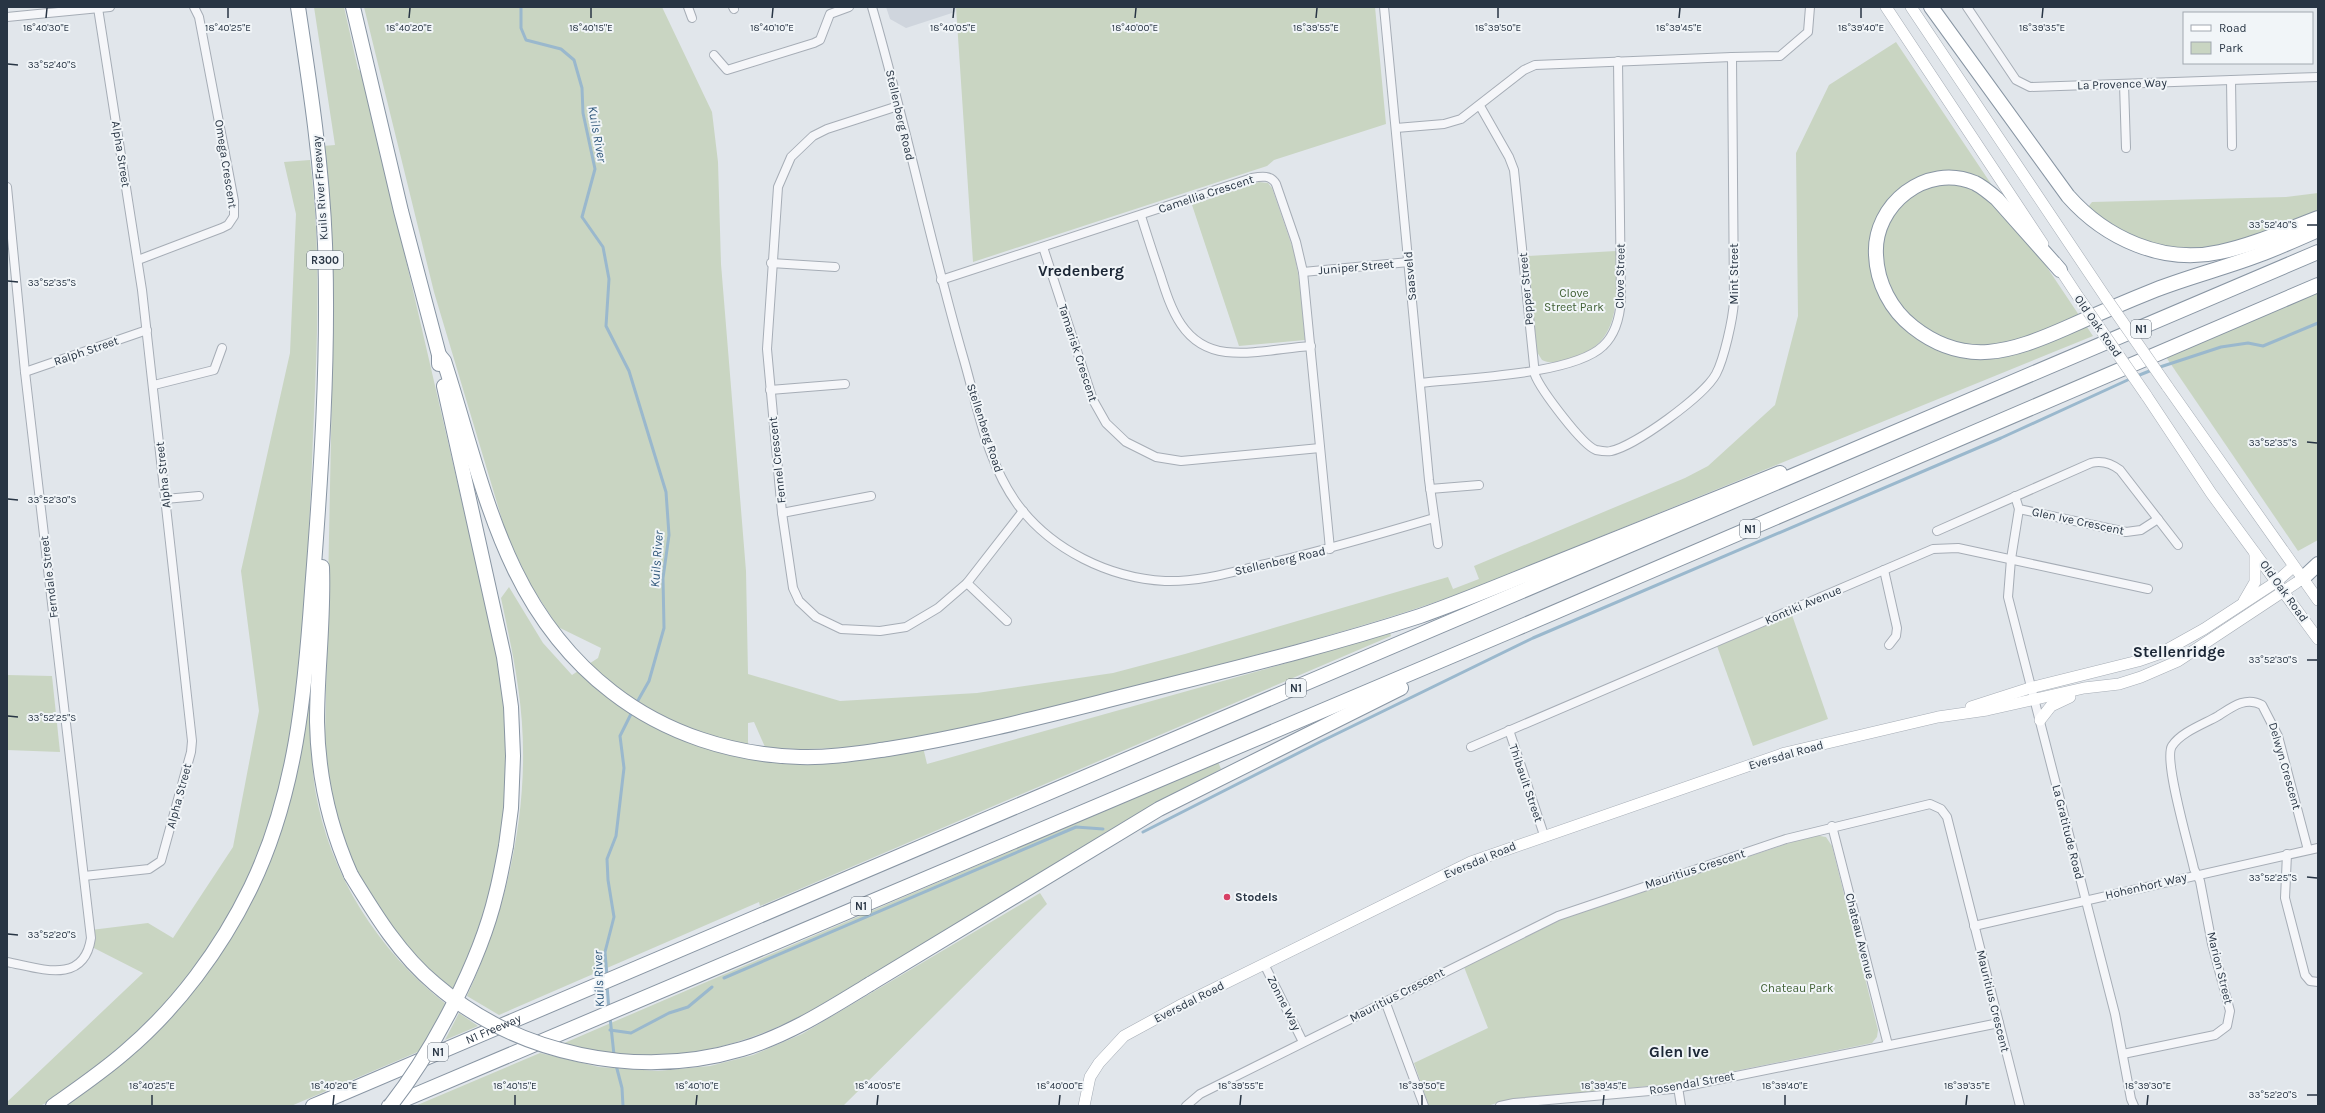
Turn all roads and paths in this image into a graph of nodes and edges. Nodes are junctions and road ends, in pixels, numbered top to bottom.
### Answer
1 (110, 7) edge
2 (194, 7) edge
3 (298, 7) edge
4 (353, 7) edge
5 (688, 7) edge
6 (849, 7) edge
7 (872, 7) edge
8 (1384, 7) edge
9 (1389, 7) edge
10 (1810, 7) edge
11 (1886, 7) edge
12 (1911, 7) edge
13 (1931, 7) edge
14 (1967, 7) edge
15 (98, 8) junction
16 (7, 17) edge
17 (692, 18) dead end
18 (714, 55) dead end
19 (1732, 57) junction
20 (1618, 61) junction
21 (2318, 77) edge
22 (2231, 80) junction
23 (2124, 84) junction
24 (898, 106) junction
25 (1480, 106) junction
26 (1396, 128) junction
27 (2232, 146) dead end
28 (2126, 148) dead end
29 (7, 192) edge
30 (1141, 216) junction
31 (2318, 218) edge
32 (2318, 230) edge
33 (1043, 247) junction
34 (2318, 252) edge
35 (138, 260) junction
36 (1409, 262) junction
37 (771, 263) junction
38 (835, 267) dead end
39 (2060, 270) junction
40 (1303, 272) junction
41 (941, 280) junction
42 (2318, 285) edge
43 (147, 330) junction
44 (1311, 346) junction
45 (222, 348) dead end
46 (439, 355) junction
47 (1533, 371) junction
48 (25, 372) junction
49 (1420, 383) junction
50 (154, 384) junction
51 (845, 384) dead end
52 (770, 390) junction
53 (1963, 406) junction
54 (1320, 448) junction
55 (1604, 451) joint
56 (1479, 485) dead end
57 (1430, 489) junction
58 (199, 496) dead end
59 (871, 496) dead end
60 (2015, 496) junction
61 (165, 499) junction
62 (2019, 509) junction
63 (1024, 511) junction
64 (782, 513) junction
65 (319, 514) junction
66 (1434, 518) junction
67 (2158, 519) junction
68 (1937, 530) dead end
69 (1438, 544) dead end
70 (2178, 545) dead end
71 (1330, 549) junction
72 (2254, 550) junction
73 (2011, 558) junction
74 (2318, 564) edge
75 (2293, 567) junction
76 (1884, 570) junction
77 (2302, 579) junction
78 (2276, 582) junction
79 (967, 583) junction
80 (2148, 588) dead end
81 (2284, 592) junction
82 (2318, 600) edge
83 (2243, 603) junction
84 (1007, 621) dead end
85 (1514, 630) junction
86 (2318, 640) edge
87 (1889, 645) dead end
88 (2119, 684) junction
89 (2030, 688) junction
90 (2034, 700) junction
91 (1938, 717) junction
92 (2040, 720) junction
93 (1509, 730) junction
94 (1471, 747) dead end
95 (1832, 826) junction
96 (1544, 835) junction
97 (2318, 848) edge
98 (2308, 850) junction
99 (2287, 854) junction
100 (2197, 874) junction
101 (84, 876) junction
102 (2085, 899) junction
103 (1974, 926) junction
104 (7, 962) edge
105 (1264, 964) junction
106 (2318, 982) edge
107 (1385, 1001) junction
108 (1999, 1023) junction
109 (1303, 1042) junction
110 (1888, 1045) junction
111 (2123, 1054) junction
112 (1678, 1088) junction
113 (53, 1106) edge
114 (313, 1106) edge
115 (390, 1106) edge
116 (1084, 1106) edge
117 (1186, 1106) edge
118 (1424, 1106) edge
119 (1500, 1106) edge
120 (1681, 1106) edge
121 (2020, 1106) edge
122 (2134, 1106) edge

1 - 15 street
2 - 35 street, Omega Crescent
3 - 65 highway, Kuils River Freeway / R300
4 - 46 highway
5 - 17 street
6 - 18 street
7 - 24 street, Stellenberg Road
8 - 9 street
8 - 26 street, Saasveld
10 - 19 street
11 - 39 main road, Old Oak Road
12 - 75 main road, Old Oak Road, bridge
13 - 31 highway
14 - 23 street, La Provence Way
15 - 16 street
15 - 35 street, Alpha Street
19 - 20 street
19 - 55 street, Mint Street
20 - 25 street
20 - 47 street, Clove Street
21 - 22 street, La Provence Way
22 - 23 street, La Provence Way
22 - 27 street
23 - 28 street
24 - 37 street, Fennel Crescent
24 - 41 street, Stellenberg Road
25 - 26 street
25 - 47 street, Pepper Street
26 - 36 street, Saasveld
29 - 48 street, Ferndale Street
30 - 33 street, Camellia Crescent
30 - 40 street, Camellia Crescent
30 - 44 street
32 - 39 highway
33 - 41 street, Camellia Crescent
33 - 54 street, Tamarisk Crescent
34 - 53 highway, N1
35 - 43 street, Alpha Street
36 - 40 street, Juniper Street
36 - 49 street, Saasveld
37 - 38 street
37 - 52 street, Fennel Crescent
39 - 72 main road, Old Oak Road, bridge
40 - 44 street, Camellia Crescent
41 - 63 street, Stellenberg Road
42 - 85 highway, N1
43 - 48 street, Ralph Street
43 - 50 street, Alpha Street
44 - 54 street, Camellia Crescent
45 - 50 street
46 - 53 highway
46 - 115 highway, bridge
47 - 49 street, Clove Street
47 - 55 street, Pepper Street
48 - 101 street, Ferndale Street
49 - 57 street, Saasveld
50 - 61 street, Alpha Street
51 - 52 street
52 - 64 street, Fennel Crescent
53 - 114 highway, N1 Freeway / N1
54 - 71 street, Camellia Crescent
56 - 57 street
57 - 66 street, Saasveld
58 - 61 street
59 - 64 street
60 - 62 street, Glen Ive Crescent
60 - 67 street, Glen Ive Crescent
60 - 68 street, Glen Ive Crescent
61 - 101 street, Alpha Street
62 - 67 street, Glen Ive Crescent
62 - 73 street, Glen Ive Crescent
63 - 71 street, Stellenberg Road
63 - 79 street, Fennel Crescent
64 - 79 street, Fennel Crescent
65 - 85 highway, bridge
65 - 113 highway
66 - 69 street, Saasveld
66 - 71 street, Stellenberg Road
67 - 70 street, Glen Ive Crescent
72 - 78 main road, Old Oak Road
72 - 83 main road
73 - 76 street, Kontiki Avenue
73 - 80 street, Kontiki Avenue
73 - 89 street, La Gratitude Road
74 - 77 highway
75 - 77 main road, Old Oak Road
75 - 78 main road, Eversdal Road
76 - 87 street
76 - 93 street, Kontiki Avenue
77 - 81 main road, Eversdal Road
77 - 82 main road, Old Oak Road
78 - 81 main road, Old Oak Road
78 - 83 main road, Eversdal Road
79 - 84 street
81 - 86 main road, Old Oak Road
81 - 88 main road, Eversdal Road
83 - 89 main road, Eversdal Road
85 - 115 highway, N1
88 - 90 main road, Eversdal Road
88 - 92 main road
89 - 90 street, La Gratitude Road
89 - 91 main road, Eversdal Road
90 - 91 main road, Eversdal Road
90 - 92 street, La Gratitude Road
91 - 96 main road, Eversdal Road
92 - 102 street, La Gratitude Road
93 - 94 street, Kontiki Avenue
93 - 96 street, Thibault Street
95 - 103 street, Mauritius Crescent
95 - 107 street, Mauritius Crescent
95 - 110 street, Chateau Avenue
96 - 105 main road, Eversdal Road
97 - 98 street, Hohenhort Way
98 - 99 street, Hohenhort Way
98 - 100 street, Delwyn Crescent
99 - 100 street, Hohenhort Way
99 - 106 street
100 - 102 street, Hohenhort Way
100 - 111 street, Marion Street
101 - 104 street, Ferndale Street
102 - 103 street, Hohenhort Way
102 - 111 street, La Gratitude Road
103 - 108 street, Mauritius Crescent
105 - 109 street, Zonne Way
105 - 116 main road, Eversdal Road
107 - 109 street, Mauritius Crescent
107 - 118 street
108 - 110 street, Rosendal Street
108 - 121 street, Mauritius Crescent
109 - 117 street, Mauritius Crescent
110 - 112 street, Rosendal Street
111 - 122 street, La Gratitude Road
112 - 119 street, Rosendal Street
112 - 120 street

